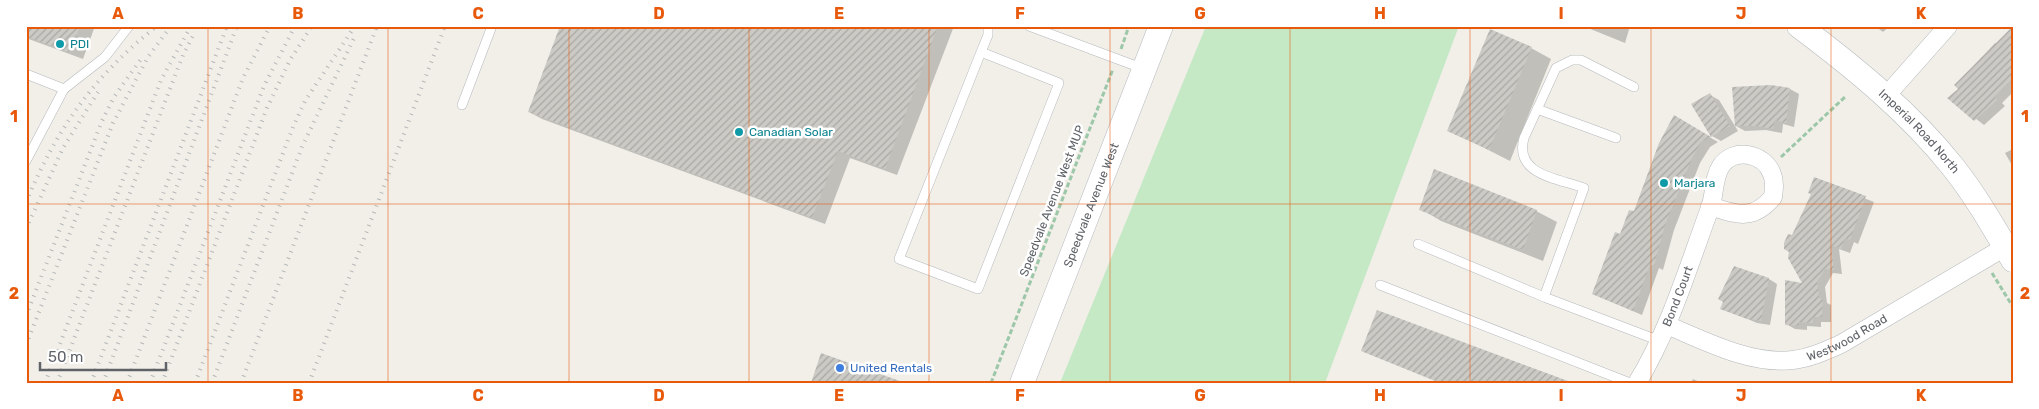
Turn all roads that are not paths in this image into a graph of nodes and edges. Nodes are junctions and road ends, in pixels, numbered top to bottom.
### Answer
1 (129, 26) edge
2 (492, 26) edge
3 (988, 26) edge
4 (1029, 26) edge
5 (1161, 26) edge
6 (1799, 26) edge
7 (1948, 26) edge
8 (981, 52) junction
9 (1144, 69) junction
10 (26, 74) edge
11 (1634, 87) dead end
12 (64, 89) junction
13 (1886, 96) junction
14 (462, 105) dead end
15 (1537, 109) junction
16 (1616, 138) dead end
17 (26, 162) edge
18 (1710, 206) junction
19 (1418, 244) dead end
20 (2010, 250) edge
21 (1380, 286) dead end
22 (1544, 297) junction
23 (1667, 325) junction
24 (1660, 342) junction
25 (1022, 383) edge
26 (1630, 383) edge
27 (1637, 383) edge

1 - 12 lane
2 - 14 lane
3 - 8 lane
4 - 9 lane
5 - 9 main road, Speedvale Avenue West
6 - 13 main road, Imperial Road North
7 - 13 street
8 - 8 lane
9 - 25 main road, Speedvale Avenue West
10 - 12 lane
11 - 15 lane
12 - 17 lane
13 - 20 main road, Imperial Road North
15 - 16 lane
15 - 22 lane
18 - 18 street, Bond Court
18 - 23 street, Bond Court
19 - 22 lane
20 - 23 street, Westwood Road
21 - 26 lane
22 - 24 lane
23 - 24 street, Bond Court
24 - 27 street, Bond Court

